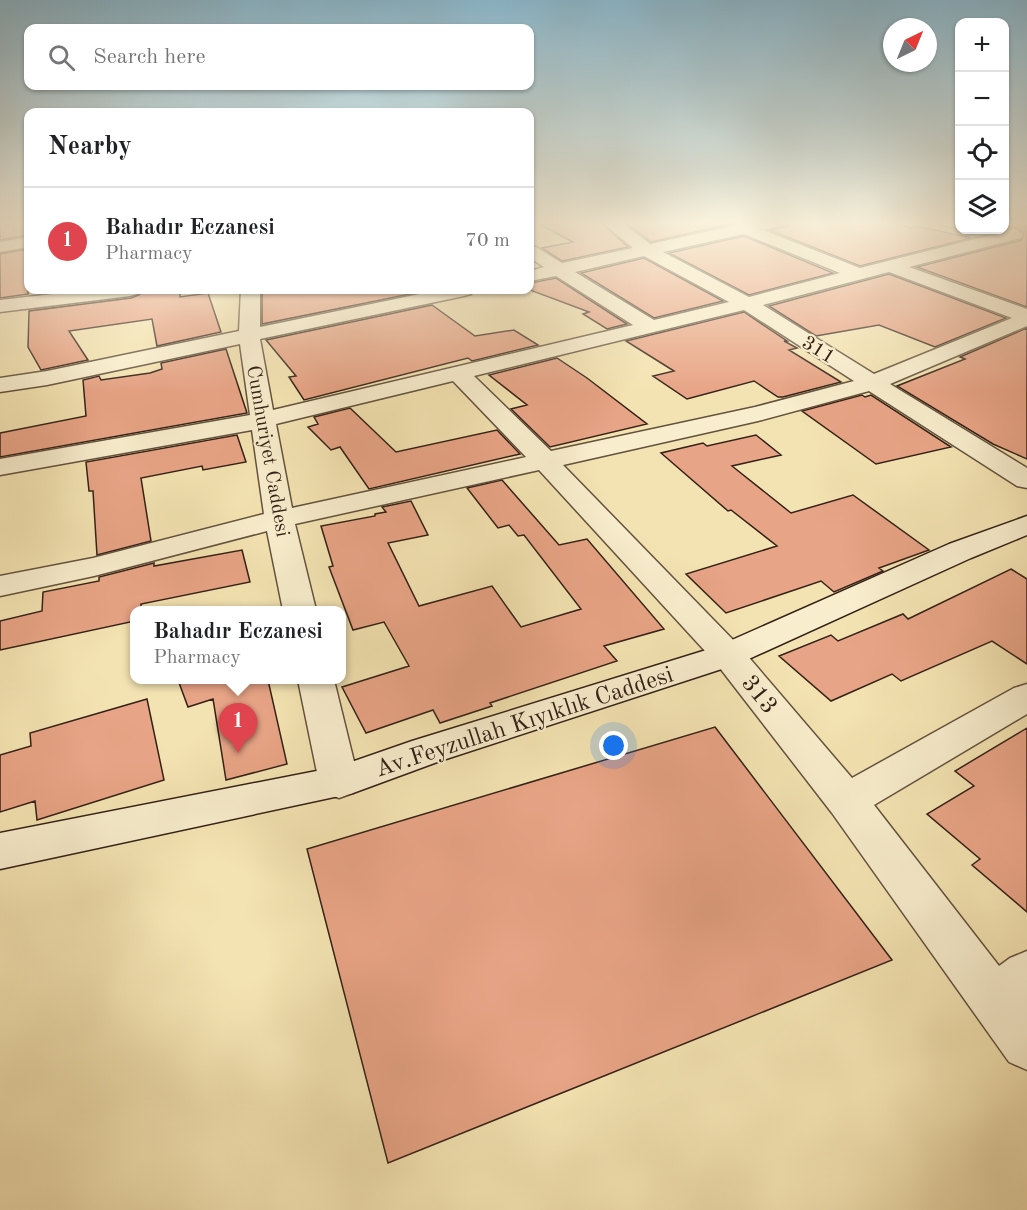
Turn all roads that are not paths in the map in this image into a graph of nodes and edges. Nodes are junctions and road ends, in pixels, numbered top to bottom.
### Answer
1 (574, 277) edge
2 (698, 277) edge
3 (845, 277) edge
4 (920, 277) edge
5 (98, 294) edge
6 (250, 294) edge
7 (445, 294) edge
8 (746, 303) junction
9 (0, 306) edge
10 (1027, 317) edge
11 (650, 327) junction
12 (249, 335) junction
13 (459, 374) junction
14 (872, 383) junction
15 (0, 385) edge
16 (263, 420) junction
17 (546, 462) junction
18 (0, 467) edge
19 (1027, 480) edge
20 (279, 519) junction
21 (1027, 525) edge
22 (0, 586) edge
23 (299, 606) edge
24 (728, 655) junction
25 (317, 684) edge
26 (1027, 697) edge
27 (339, 782) junction
28 (847, 801) junction
29 (0, 851) edge
30 (1010, 987) edge
31 (1027, 1044) edge

1 - 11 street
2 - 8 street, 311
3 - 8 street
4 - 10 street
5 - 9 street
6 - 12 street, Cumhuriyet Caddesi
7 - 12 street
8 - 11 street
8 - 14 street, 311
10 - 14 street
11 - 13 street
12 - 15 street
12 - 16 street, Cumhuriyet Caddesi
13 - 16 street
13 - 17 street, 313
14 - 17 street
14 - 19 street, 311
16 - 18 street
16 - 20 street, Cumhuriyet Caddesi
17 - 20 street
17 - 24 street, 313
20 - 22 street
20 - 23 street, Cumhuriyet Caddesi
21 - 24 street, Av.Feyzullah Kıyıklık Caddesi
24 - 27 street, Av.Feyzullah Kıyıklık Caddesi
24 - 28 street, 313
25 - 27 street
26 - 28 street
27 - 29 street, Av.Feyzullah Kıyıklık Caddesi
28 - 30 street, 313
30 - 31 street, 313

